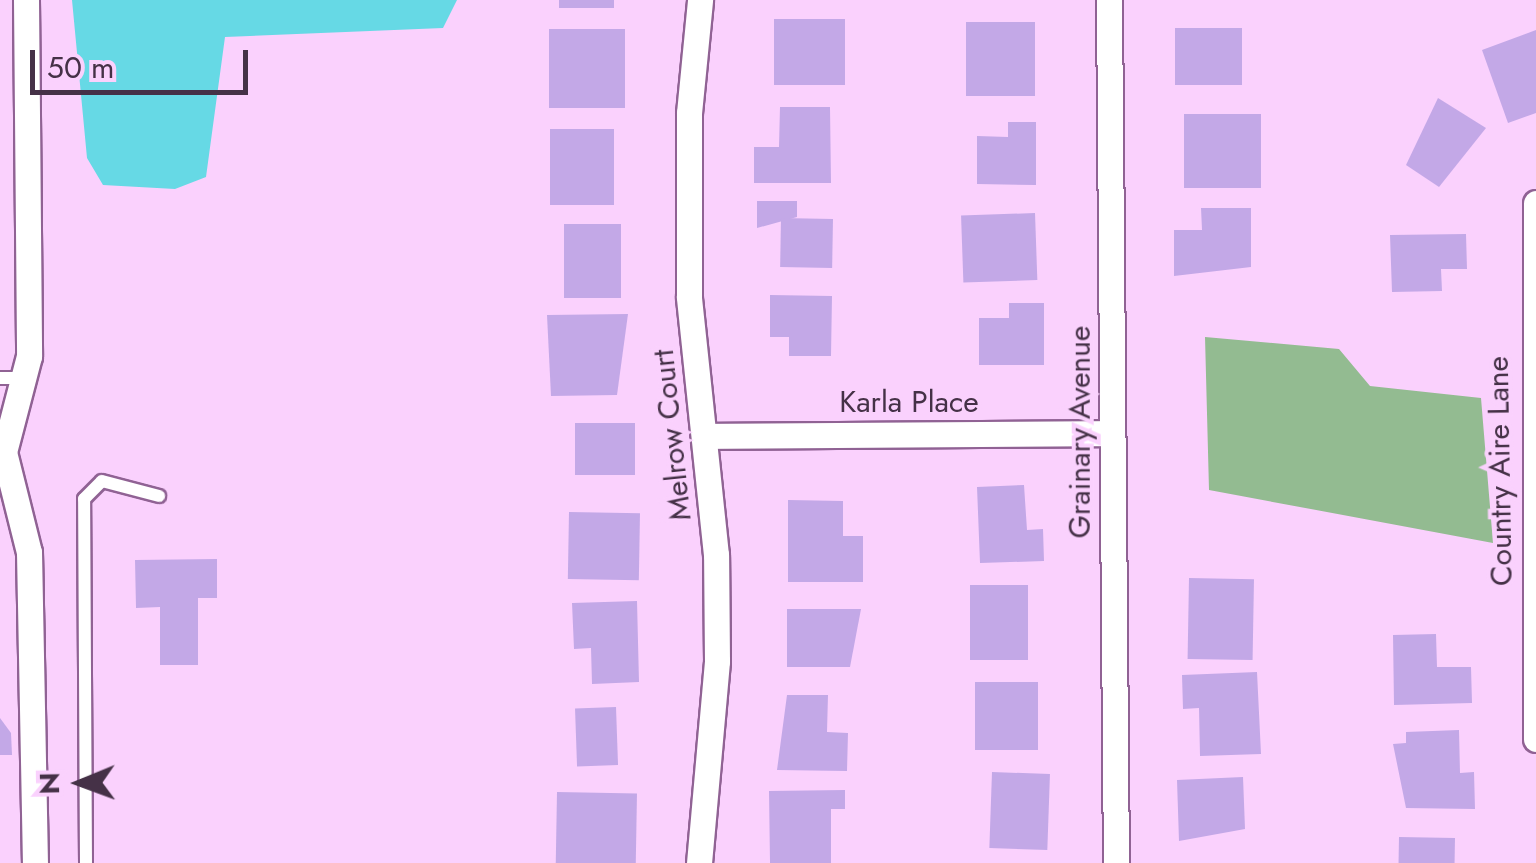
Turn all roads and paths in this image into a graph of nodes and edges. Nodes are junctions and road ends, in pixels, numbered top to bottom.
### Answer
1 (26, 0) edge
2 (700, 0) edge
3 (1109, 0) edge
4 (1536, 203) edge
5 (11, 378) edge
6 (1112, 433) junction
7 (706, 436) junction
8 (158, 496) dead end
9 (1535, 535) edge
10 (1536, 739) edge
11 (35, 863) edge
12 (86, 863) edge
13 (700, 863) edge
14 (1116, 863) edge

1 - 5 street
2 - 7 street, Melrow Court
3 - 6 street, Grainary Avenue
4 - 9 street, Country Aire Lane
5 - 11 street
6 - 7 street, Karla Place
6 - 14 street, Grainary Avenue
7 - 13 street, Melrow Court
8 - 12 lane
9 - 10 street, Country Aire Lane

